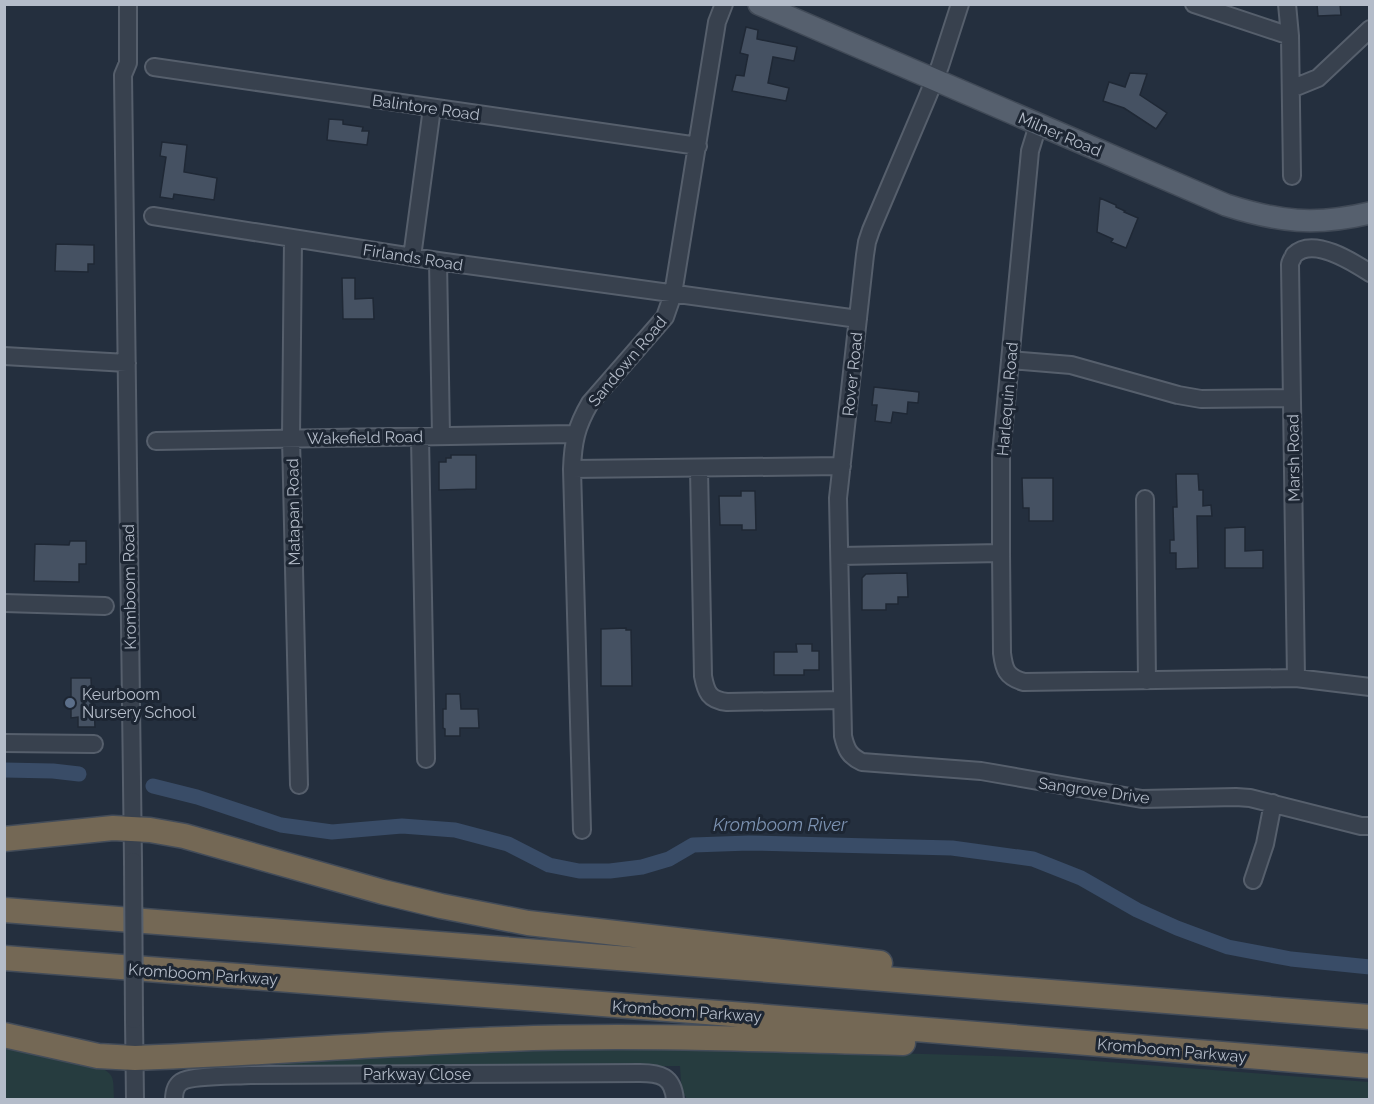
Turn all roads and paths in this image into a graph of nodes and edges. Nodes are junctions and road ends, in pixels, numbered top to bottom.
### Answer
1 (116, 4) edge
2 (128, 4) edge
3 (724, 4) edge
4 (759, 4) edge
5 (960, 4) edge
6 (1194, 4) edge
7 (1287, 4) edge
8 (1370, 29) edge
9 (1290, 36) junction
10 (154, 67) dead end
11 (123, 75) junction
12 (934, 80) junction
13 (1291, 89) junction
14 (432, 108) junction
15 (1038, 125) junction
16 (698, 146) junction
17 (1292, 176) dead end
18 (1370, 213) edge
19 (153, 216) dead end
20 (293, 239) junction
21 (412, 257) junction
22 (438, 261) junction
23 (1370, 273) edge
24 (673, 294) junction
25 (858, 319) junction
26 (4, 356) edge
27 (1010, 360) junction
28 (127, 363) junction
29 (1292, 398) junction
30 (575, 434) junction
31 (441, 436) junction
32 (420, 437) junction
33 (291, 438) junction
34 (156, 441) dead end
35 (842, 466) junction
36 (699, 468) junction
37 (572, 469) junction
38 (1145, 499) dead end
39 (1001, 553) junction
40 (840, 556) junction
41 (4, 603) edge
42 (105, 606) dead end
43 (1296, 678) junction
44 (1147, 681) junction
45 (1370, 687) edge
46 (842, 700) junction
47 (4, 742) edge
48 (94, 744) dead end
49 (854, 758) joint
50 (426, 759) dead end
51 (299, 785) dead end
52 (1273, 803) junction
53 (132, 817) junction
54 (1370, 826) edge
55 (582, 830) dead end
56 (4, 838) edge
57 (1253, 880) dead end
58 (4, 910) edge
59 (4, 958) edge
60 (1076, 994) junction
61 (1370, 1017) edge
62 (4, 1035) edge
63 (1182, 1051) junction
64 (135, 1058) junction
65 (1370, 1066) edge
66 (673, 1091) edge
67 (135, 1100) edge
68 (174, 1100) edge

1 - 11 street, Kromboom Road
2 - 11 street, Kromboom Road
3 - 16 street, Sandown Road
4 - 12 main road, Milner Road
5 - 12 street, Rover Road
6 - 9 street
7 - 9 street
8 - 13 street
9 - 13 street
10 - 14 street, Balintore Road
11 - 28 street, Kromboom Road
12 - 15 main road, Milner Road
12 - 25 street, Rover Road
13 - 17 street
14 - 16 street, Balintore Road
14 - 21 street
15 - 18 main road, Milner Road
15 - 27 street, Harlequin Road
16 - 24 street, Sandown Road
19 - 20 street, Firlands Road
20 - 21 street, Firlands Road
20 - 33 street, Matapan Road
21 - 22 street, Firlands Road
22 - 24 street, Firlands Road
22 - 31 street
23 - 29 street, Marsh Road
24 - 25 street, Firlands Road
24 - 30 street, Sandown Road
25 - 35 street, Rover Road
26 - 28 street
27 - 29 street
27 - 39 street, Harlequin Road
28 - 53 street, Kromboom Road
29 - 43 street, Marsh Road
30 - 31 street, Wakefield Road
30 - 37 street, Sandown Road
31 - 32 street, Wakefield Road
32 - 33 street, Wakefield Road
32 - 50 street
33 - 34 street, Wakefield Road
33 - 51 street, Matapan Road
35 - 36 street
35 - 40 street, Rover Road
36 - 37 street
36 - 46 street
37 - 55 street, Sandown Road
38 - 44 street
39 - 40 street
39 - 44 street, Harlequin Road
40 - 46 street, Rover Road
41 - 42 street
43 - 44 street
43 - 45 street
46 - 49 street, Rover Road
47 - 48 street
49 - 52 street, Sangrove Drive
52 - 54 street, Sangrove Drive
52 - 57 street
53 - 56 highway
53 - 60 highway
53 - 64 street, Kromboom Road, bridge
58 - 60 highway
59 - 63 highway, Kromboom Parkway
60 - 61 highway
62 - 64 highway
63 - 64 highway
63 - 65 highway, Kromboom Parkway
64 - 67 street, Kromboom Road
66 - 68 street, Parkway Close

